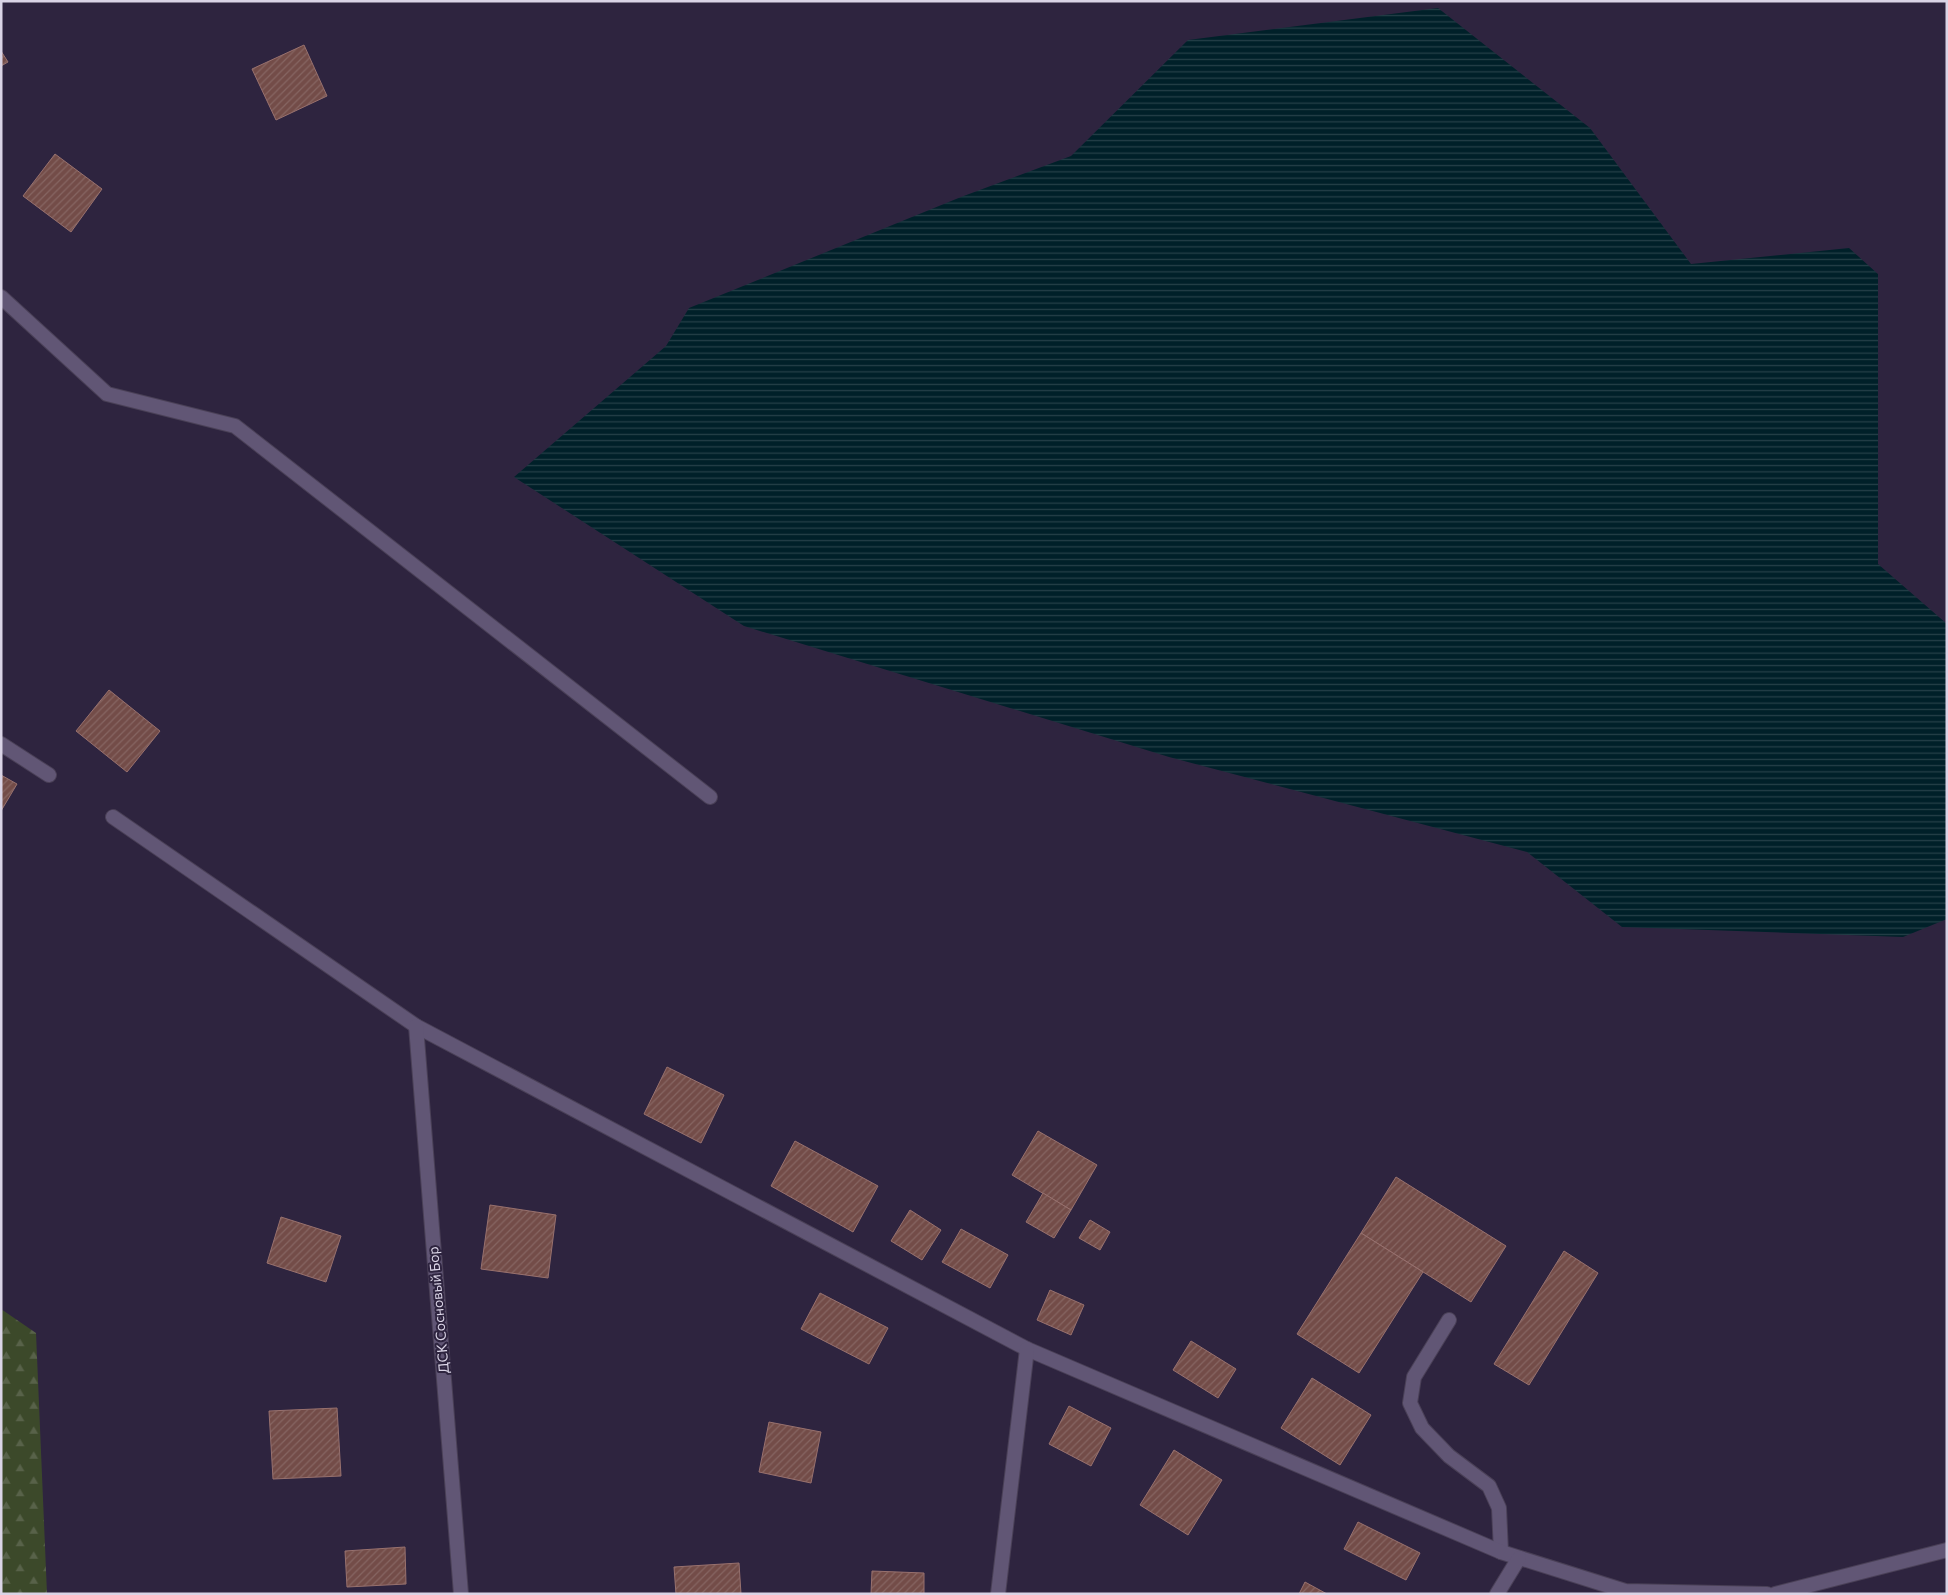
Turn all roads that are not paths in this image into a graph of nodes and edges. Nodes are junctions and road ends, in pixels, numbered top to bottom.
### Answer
1 (1, 297) edge
2 (1, 744) edge
3 (49, 775) dead end
4 (710, 797) dead end
5 (114, 817) dead end
6 (416, 1026) junction
7 (1448, 1320) dead end
8 (1027, 1349) junction
9 (1947, 1550) edge
10 (1501, 1552) junction
11 (1519, 1558) junction
12 (461, 1594) edge
13 (998, 1594) edge
14 (1497, 1594) edge
15 (1767, 1594) edge
16 (1775, 1594) edge

1 - 4 street
2 - 3 street
5 - 6 street
6 - 8 street
6 - 12 street, ДСК Сосновый Бор
7 - 10 street
8 - 10 street
8 - 13 street
9 - 16 street
10 - 11 street
11 - 14 street
11 - 15 street

